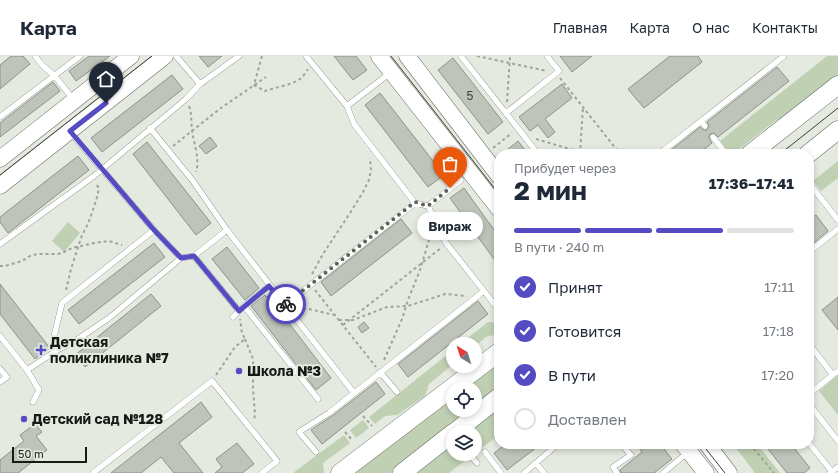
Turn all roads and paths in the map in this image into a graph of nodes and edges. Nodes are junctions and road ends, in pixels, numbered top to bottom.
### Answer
1 (35, 56) edge
2 (80, 56) edge
3 (131, 56) edge
4 (165, 56) edge
5 (176, 56) edge
6 (239, 56) edge
7 (262, 56) edge
8 (306, 56) edge
9 (379, 56) edge
10 (407, 56) edge
11 (461, 56) edge
12 (476, 56) edge
13 (510, 56) edge
14 (547, 56) edge
15 (784, 56) edge
16 (312, 63) junction
17 (509, 63) junction
18 (391, 71) junction
19 (556, 73) junction
20 (54, 75) junction
21 (266, 77) dead end
22 (200, 84) junction
23 (254, 85) junction
24 (838, 86) edge
25 (186, 99) junction
26 (74, 101) junction
27 (347, 106) junction
28 (583, 107) junction
29 (506, 113) junction
30 (0, 117) edge
31 (700, 121) junction
32 (704, 126) dead end
33 (150, 128) junction
34 (518, 128) junction
35 (192, 130) junction
36 (838, 130) edge
37 (70, 131) junction
38 (524, 135) junction
39 (713, 137) dead end
40 (493, 148) dead end
41 (534, 149) edge
42 (568, 149) edge
43 (580, 149) edge
44 (616, 149) edge
45 (665, 149) edge
46 (722, 149) edge
47 (756, 149) edge
48 (814, 149) edge
49 (168, 150) junction
50 (373, 150) junction
51 (0, 159) edge
52 (102, 169) junction
53 (494, 169) edge
54 (94, 176) junction
55 (461, 180) dead end
56 (193, 181) junction
57 (0, 186) edge
58 (814, 189) edge
59 (415, 202) junction
60 (494, 203) edge
61 (428, 206) junction
62 (838, 220) edge
63 (838, 229) edge
64 (154, 230) junction
65 (226, 230) junction
66 (137, 243) junction
67 (446, 243) junction
68 (0, 244) edge
69 (78, 247) junction
70 (814, 248) edge
71 (194, 256) junction
72 (181, 258) junction
73 (423, 262) junction
74 (0, 266) edge
75 (310, 284) junction
76 (269, 286) junction
77 (484, 291) junction
78 (476, 297) junction
79 (64, 302) junction
80 (494, 304) edge
81 (285, 305) junction
82 (244, 306) junction
83 (406, 306) junction
84 (239, 311) junction
85 (335, 315) junction
86 (233, 317) dead end
87 (339, 320) junction
88 (349, 320) junction
89 (343, 325) junction
90 (0, 336) edge
91 (245, 339) junction
92 (59, 349) junction
93 (814, 349) edge
94 (494, 356) edge
95 (0, 369) edge
96 (27, 370) junction
97 (380, 372) junction
98 (836, 373) edge
99 (212, 381) junction
100 (0, 382) edge
101 (814, 390) edge
102 (397, 392) dead end
103 (354, 393) junction
104 (318, 399) dead end
105 (494, 401) edge
106 (33, 402) dead end
107 (814, 410) edge
108 (364, 416) dead end
109 (463, 425) edge
110 (372, 426) dead end
111 (252, 431) junction
112 (345, 432) dead end
113 (836, 434) edge
114 (446, 438) edge
115 (353, 441) dead end
116 (838, 441) edge
117 (552, 449) edge
118 (626, 449) edge
119 (685, 449) edge
120 (687, 449) edge
121 (711, 449) edge
122 (754, 449) edge
123 (813, 449) edge
124 (316, 452) dead end
125 (484, 452) dead end
126 (536, 463) junction
127 (838, 467) edge
128 (93, 473) edge
129 (262, 473) edge
130 (340, 473) edge
131 (402, 473) edge
132 (501, 473) edge
133 (524, 473) edge
134 (544, 473) edge
135 (617, 473) edge
136 (663, 473) edge
137 (706, 473) edge
138 (730, 473) edge
139 (774, 473) edge
140 (831, 473) edge

1 - 20 lane
2 - 20 lane
3 - 26 main road
4 - 37 main road
5 - 22 lane
6 - 22 lane
7 - 23 path
8 - 16 lane
9 - 18 main road
10 - 53 main road
11 - 29 lane
12 - 17 path
13 - 17 path
14 - 19 lane
15 - 31 lane
16 - 23 path
16 - 27 lane
17 - 19 path
17 - 29 path
18 - 27 lane
18 - 60 main road
19 - 28 path
19 - 29 lane
20 - 26 lane
20 - 30 lane
21 - 23 path
22 - 25 lane
23 - 35 path
24 - 47 main road
25 - 33 lane
25 - 35 path
26 - 51 main road
27 - 50 lane
28 - 43 path
28 - 44 path
29 - 34 lane
31 - 32 lane
31 - 45 lane
33 - 49 lane
33 - 52 lane
34 - 38 lane
34 - 40 path
35 - 49 path
35 - 56 path
36 - 48 main road
37 - 52 lane
37 - 57 main road
38 - 41 lane
38 - 42 path
39 - 46 lane
49 - 56 lane
50 - 59 lane
50 - 75 path
52 - 54 lane
52 - 64 lane
54 - 68 lane
54 - 69 path
55 - 61 lane
56 - 65 lane
58 - 62 lane
59 - 61 lane
59 - 75 lane
61 - 67 lane
61 - 73 path
63 - 70 lane
64 - 66 lane
64 - 72 lane
65 - 71 lane
65 - 76 lane
66 - 69 path
66 - 79 lane
67 - 73 path
67 - 77 lane
69 - 74 path
69 - 79 path
71 - 72 lane
71 - 84 lane
72 - 92 lane
73 - 83 path
73 - 88 path
75 - 81 lane
75 - 85 path
76 - 81 lane
76 - 82 lane
77 - 78 lane
77 - 80 lane
78 - 83 path
78 - 97 lane
79 - 92 lane
81 - 85 path
81 - 103 lane
82 - 84 lane
82 - 104 lane
83 - 88 path
83 - 97 path
84 - 86 lane
84 - 91 path
85 - 87 path
87 - 88 path
87 - 89 path
88 - 89 path
89 - 97 path
90 - 96 lane
91 - 99 path
91 - 111 path
92 - 96 lane
93 - 98 lane
94 - 130 main road
95 - 100 lane
96 - 106 lane
97 - 102 lane
97 - 103 lane
98 - 101 lane
99 - 111 lane
99 - 128 lane
103 - 124 lane
105 - 109 main road
107 - 113 lane
108 - 110 path
111 - 129 lane
112 - 115 path
113 - 116 lane
114 - 131 main road
117 - 126 lane
118 - 135 lane
119 - 136 lane
120 - 137 main road
121 - 138 main road
122 - 139 path
123 - 140 lane
125 - 132 lane
126 - 133 lane
126 - 134 lane
127 - 140 lane

